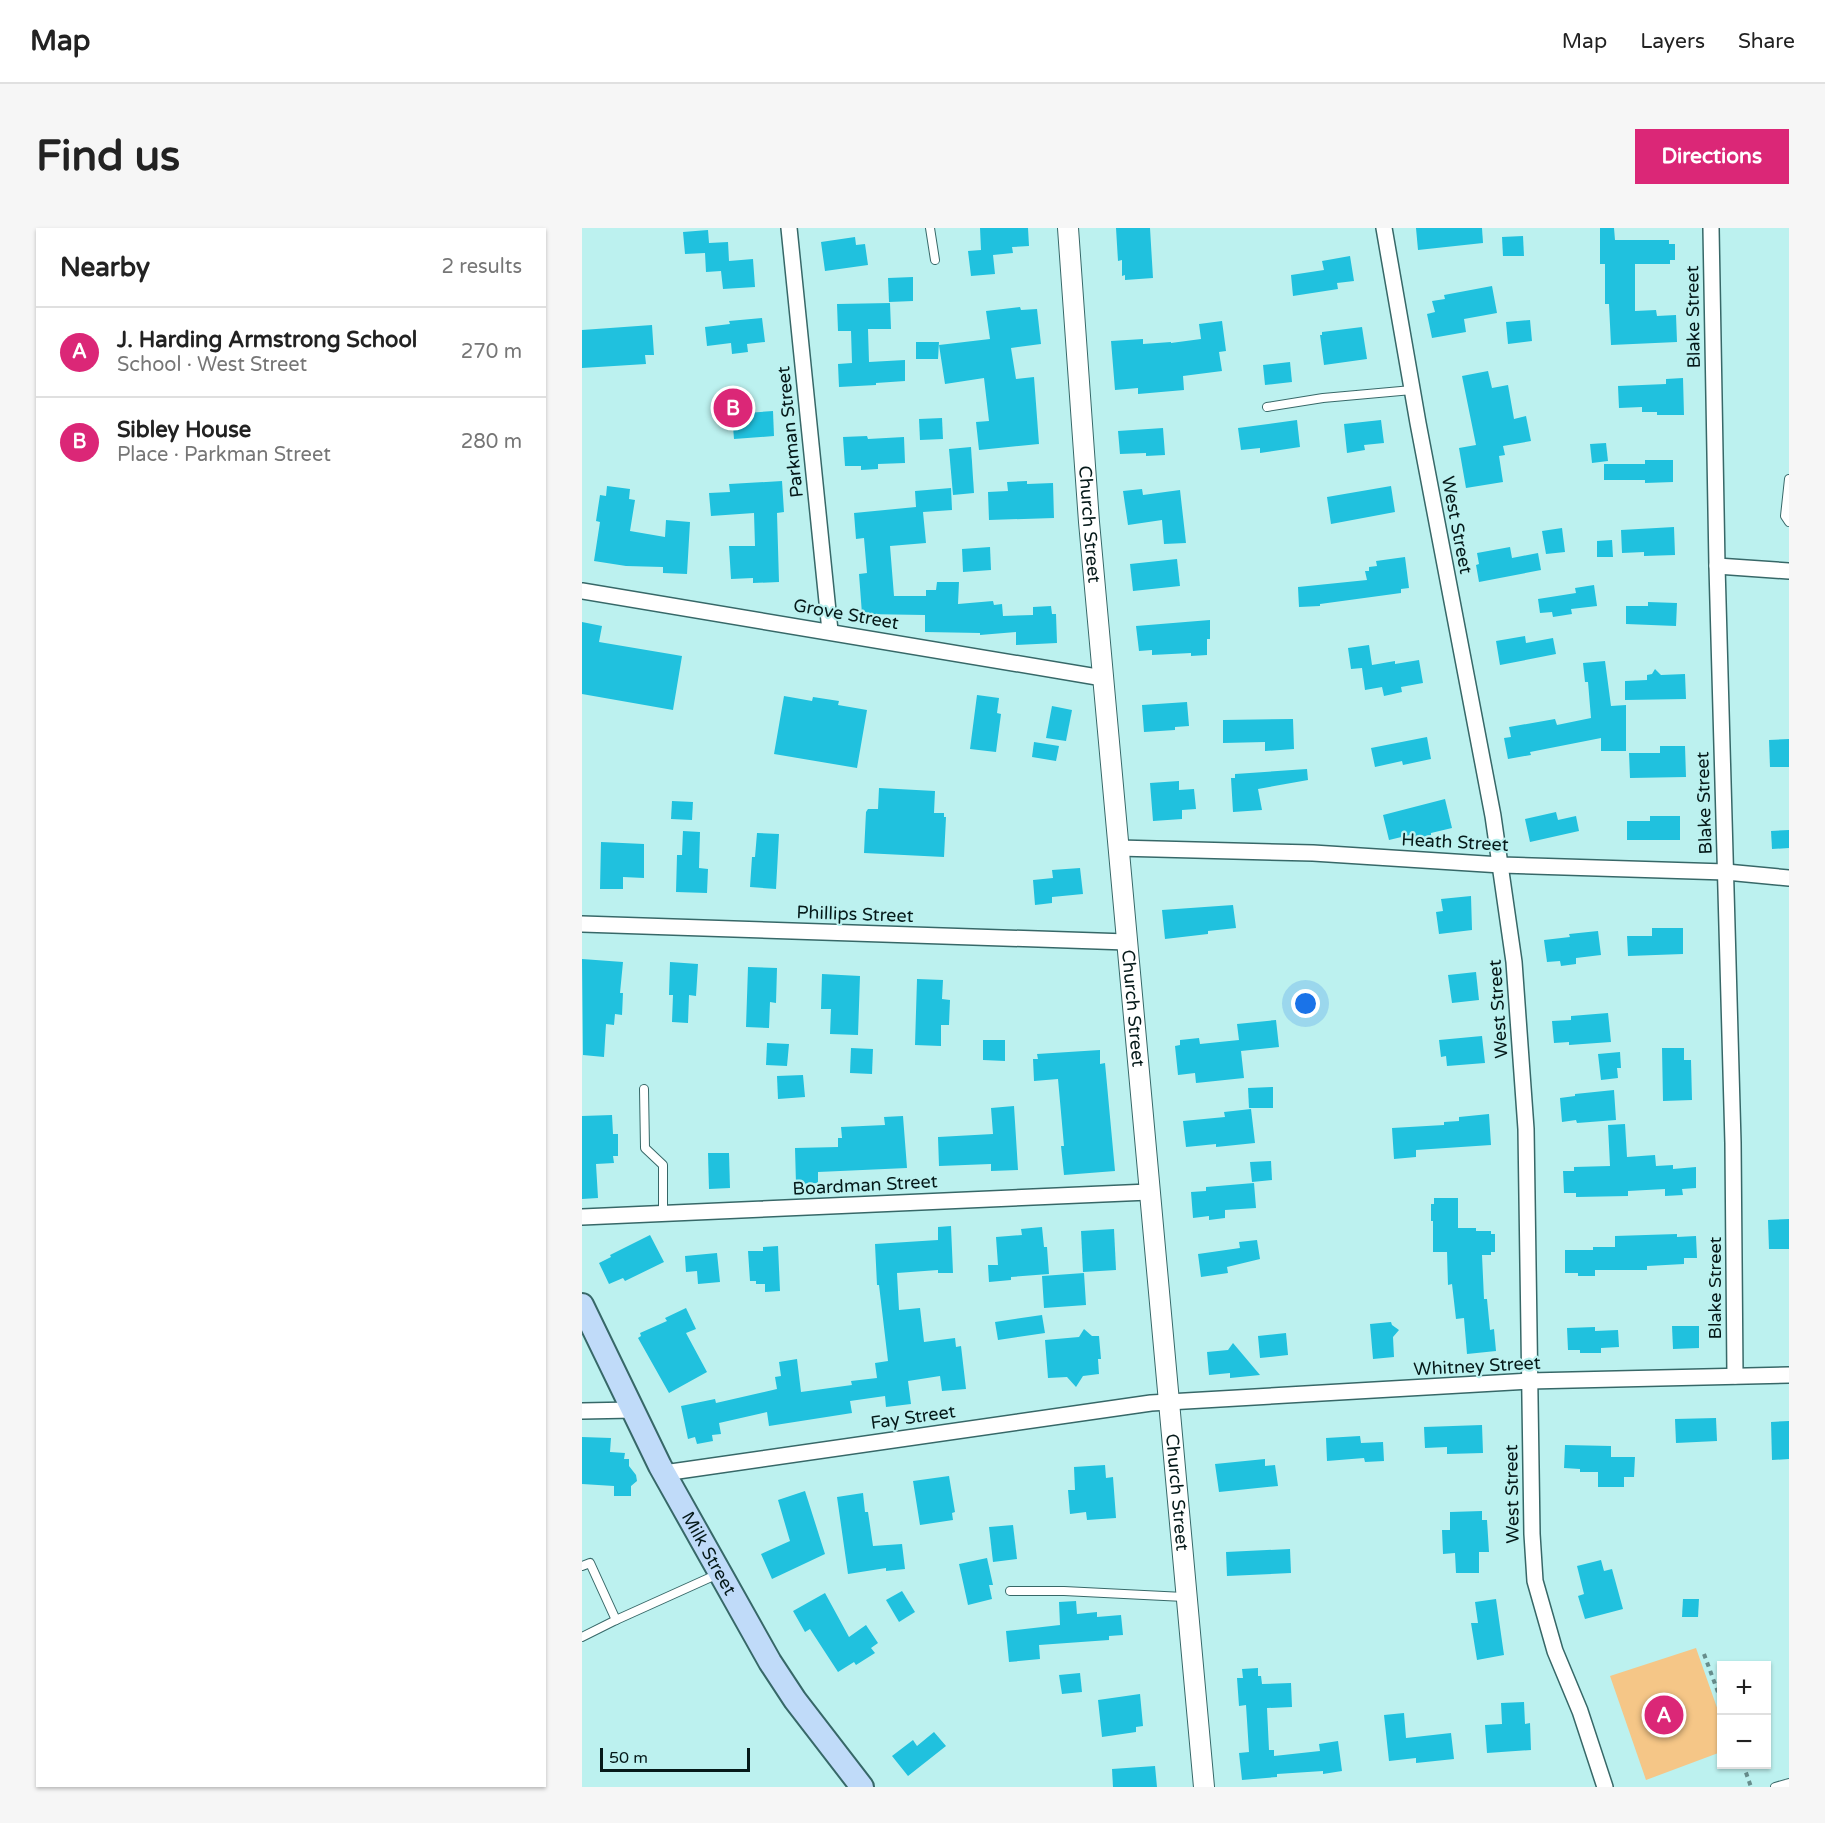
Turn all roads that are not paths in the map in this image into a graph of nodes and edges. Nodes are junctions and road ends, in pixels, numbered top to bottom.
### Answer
1 (789, 228) edge
2 (930, 228) edge
3 (1068, 228) edge
4 (1384, 228) edge
5 (1711, 228) edge
6 (935, 260) dead end
7 (1412, 390) junction
8 (1267, 406) dead end
9 (1789, 479) edge
10 (1789, 522) edge
11 (1718, 566) junction
12 (1789, 571) edge
13 (582, 591) edge
14 (830, 631) junction
15 (1104, 678) junction
16 (1118, 848) junction
17 (1501, 865) junction
18 (1726, 872) junction
19 (1789, 878) edge
20 (582, 924) edge
21 (1127, 942) junction
22 (644, 1089) dead end
23 (1149, 1192) junction
24 (663, 1214) junction
25 (582, 1217) edge
26 (582, 1305) edge
27 (1789, 1375) edge
28 (1735, 1376) junction
29 (1529, 1381) junction
30 (1168, 1402) junction
31 (633, 1410) junction
32 (582, 1411) edge
33 (664, 1473) junction
34 (582, 1566) edge
35 (719, 1574) junction
36 (1010, 1591) dead end
37 (1186, 1597) junction
38 (616, 1620) junction
39 (582, 1637) edge
40 (1789, 1783) edge
41 (862, 1787) edge
42 (1204, 1787) edge
43 (1605, 1787) edge
44 (1775, 1787) edge

1 - 14 street, Parkman Street
2 - 6 lane
3 - 15 street, Church Street
4 - 7 street, West Street
5 - 11 street, Blake Street
7 - 8 lane
7 - 17 street, West Street
9 - 10 lane
11 - 12 street
11 - 18 street, Blake Street
13 - 14 street, Grove Street
14 - 15 street, Grove Street
15 - 16 street, Church Street
16 - 17 street, Heath Street
16 - 21 street, Church Street
17 - 18 street, Heath Street
17 - 29 street, West Street
18 - 19 street, Heath Street
18 - 28 street, Blake Street
20 - 21 street, Phillips Street
21 - 23 street, Church Street
22 - 24 lane
23 - 24 street, Boardman Street
23 - 30 street, Church Street
24 - 25 street, Boardman Street
26 - 31 main road, Milk Street
27 - 28 street, Whitney Street
28 - 29 street, Whitney Street
29 - 30 street, Whitney Street
29 - 43 street, West Street
30 - 33 street, Fay Street
30 - 37 street, Church Street
31 - 32 street
31 - 33 main road, Milk Street
33 - 35 main road, Milk Street
34 - 38 lane
35 - 38 lane
35 - 41 main road, Milk Street
36 - 37 lane
37 - 42 street, Church Street
38 - 39 lane
40 - 44 lane

